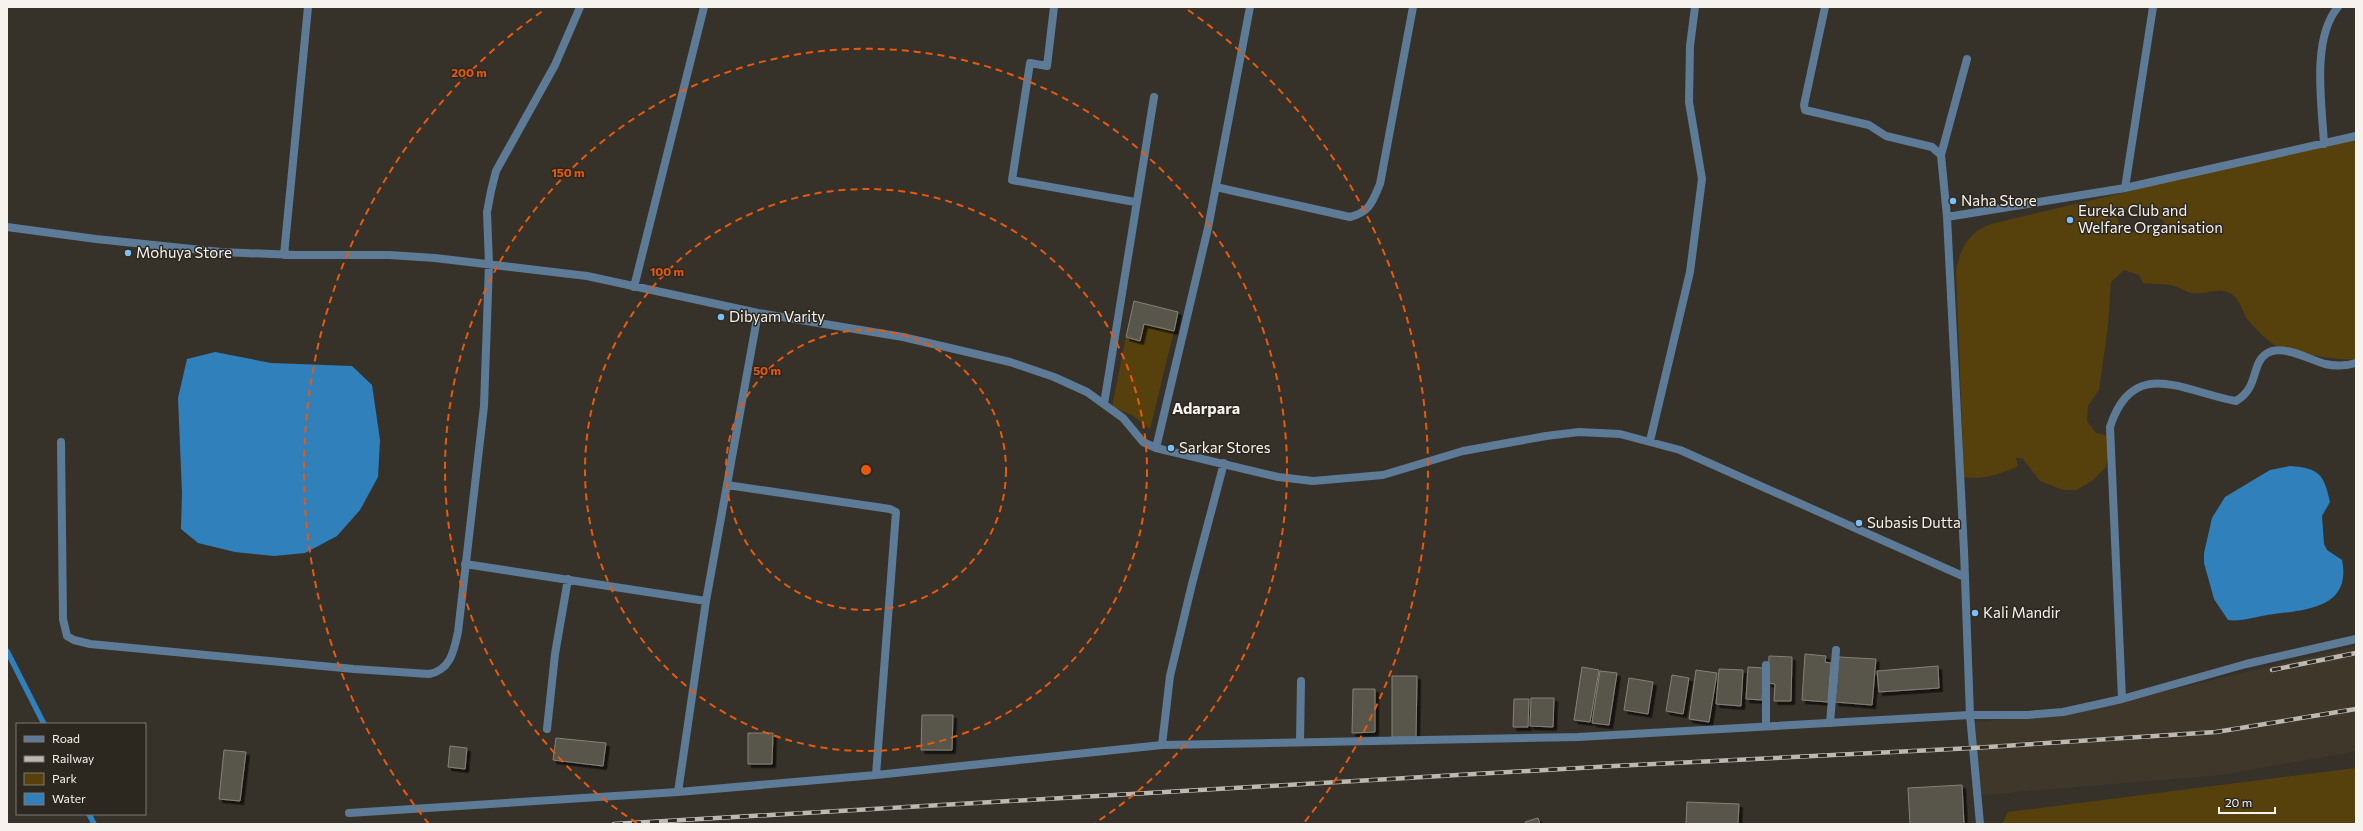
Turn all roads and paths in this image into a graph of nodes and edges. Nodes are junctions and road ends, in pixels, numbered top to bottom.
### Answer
1 (308, 7) edge
2 (580, 7) edge
3 (704, 7) edge
4 (1054, 7) edge
5 (1250, 7) edge
6 (1413, 7) edge
7 (1695, 7) edge
8 (1825, 7) edge
9 (2153, 7) edge
10 (2338, 7) edge
11 (1967, 59) dead end
12 (1154, 97) dead end
13 (2356, 136) edge
14 (2324, 144) junction
15 (1941, 154) junction
16 (1216, 187) junction
17 (2125, 188) junction
18 (1136, 202) junction
19 (1947, 217) junction
20 (7, 227) edge
21 (284, 255) junction
22 (489, 264) junction
23 (634, 286) junction
24 (758, 313) junction
25 (2356, 364) edge
26 (1104, 404) junction
27 (1650, 441) junction
28 (61, 442) dead end
29 (1156, 448) junction
30 (1224, 463) junction
31 (727, 485) junction
32 (465, 564) junction
33 (1965, 577) junction
34 (568, 580) junction
35 (706, 601) junction
36 (2356, 639) edge
37 (1836, 650) dead end
38 (1766, 665) dead end
39 (1301, 681) dead end
40 (2122, 699) junction
41 (1970, 715) junction
42 (1830, 723) junction
43 (1766, 726) junction
44 (547, 730) dead end
45 (1300, 742) junction
46 (1162, 745) junction
47 (876, 775) junction
48 (678, 792) junction
49 (349, 813) dead end
50 (1980, 824) edge

1 - 21 street
2 - 22 street
3 - 23 street
4 - 18 street
5 - 16 street
6 - 16 street
7 - 27 street
8 - 15 street
9 - 17 street
10 - 14 street
11 - 15 street
12 - 18 street
13 - 14 street
14 - 17 street
15 - 19 street
16 - 29 street
17 - 19 street
18 - 26 street
19 - 33 street
20 - 21 street
21 - 22 street
22 - 23 street
22 - 32 street
23 - 24 street
24 - 26 street
24 - 31 street
25 - 40 street
26 - 29 street
27 - 30 street
27 - 33 street
28 - 32 street
29 - 30 street
30 - 46 street
31 - 35 street
31 - 47 street
32 - 34 street
33 - 41 street
34 - 35 street
34 - 44 street
35 - 48 street
36 - 40 street
37 - 42 street
38 - 43 street
39 - 45 street
40 - 41 street
41 - 42 street
41 - 50 street
42 - 43 street
43 - 45 street
45 - 46 street
46 - 47 street
47 - 48 street
48 - 49 street

